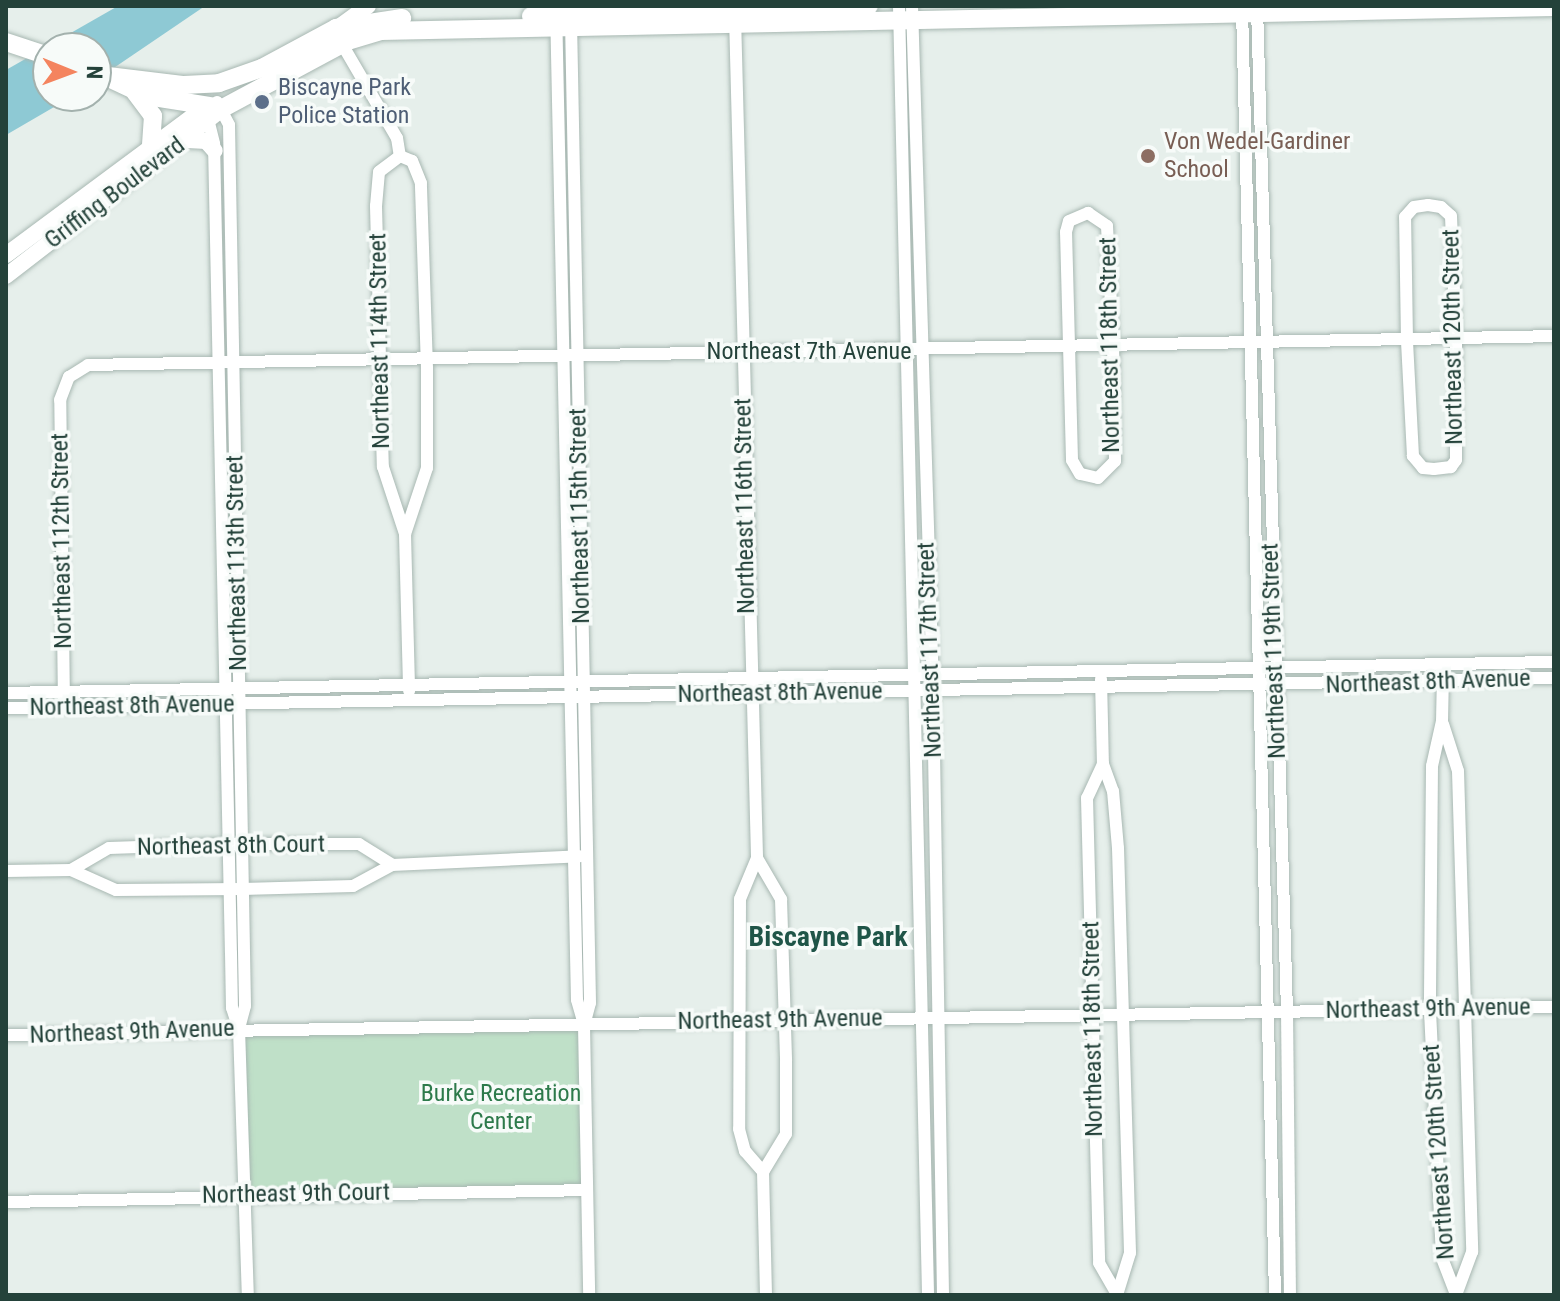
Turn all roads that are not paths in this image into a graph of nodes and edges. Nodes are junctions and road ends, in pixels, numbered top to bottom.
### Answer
1 (368, 6) edge
2 (869, 6) edge
3 (1554, 7) edge
4 (1250, 9) edge
5 (1070, 11) edge
6 (906, 13) edge
7 (564, 16) edge
8 (735, 17) junction
9 (340, 35) junction
10 (6, 42) edge
11 (32, 50) edge
12 (112, 75) edge
13 (112, 79) edge
14 (229, 80) junction
15 (187, 85) junction
16 (135, 92) junction
17 (214, 109) junction
18 (188, 140) junction
19 (151, 146) junction
20 (215, 151) junction
21 (400, 156) junction
22 (26, 251) junction
23 (6, 255) edge
24 (6, 276) edge
25 (1554, 336) edge
26 (1456, 339) junction
27 (1407, 340) junction
28 (1259, 342) junction
29 (1113, 344) junction
30 (1068, 346) junction
31 (915, 351) junction
32 (741, 352) junction
33 (577, 354) junction
34 (562, 355) junction
35 (427, 357) junction
36 (380, 358) junction
37 (220, 362) junction
38 (233, 362) junction
39 (69, 377) joint
40 (405, 534) junction
41 (1554, 662) edge
42 (1443, 665) junction
43 (1267, 668) junction
44 (1101, 672) junction
45 (917, 676) junction
46 (932, 676) junction
47 (1554, 678) edge
48 (749, 679) junction
49 (577, 680) junction
50 (1442, 680) junction
51 (409, 684) junction
52 (1275, 686) junction
53 (1101, 687) junction
54 (1261, 687) junction
55 (233, 688) junction
56 (131, 690) junction
57 (918, 691) junction
58 (933, 691) junction
59 (64, 692) junction
60 (6, 693) edge
61 (749, 693) junction
62 (584, 696) junction
63 (570, 697) junction
64 (409, 700) junction
65 (233, 704) junction
66 (131, 705) junction
67 (64, 706) junction
68 (6, 708) edge
69 (1442, 721) junction
70 (1103, 764) junction
71 (228, 844) junction
72 (242, 844) junction
73 (580, 856) junction
74 (757, 858) junction
75 (392, 865) junction
76 (71, 870) junction
77 (6, 871) edge
78 (236, 889) junction
79 (1554, 1007) edge
80 (1463, 1008) junction
81 (1267, 1011) junction
82 (1287, 1011) junction
83 (1430, 1011) junction
84 (1122, 1013) junction
85 (1092, 1015) junction
86 (923, 1016) junction
87 (939, 1016) junction
88 (738, 1020) junction
89 (783, 1022) junction
90 (584, 1025) junction
91 (239, 1029) junction
92 (6, 1035) edge
93 (763, 1172) junction
94 (587, 1190) junction
95 (244, 1194) junction
96 (6, 1202) edge
97 (1117, 1294) edge
98 (248, 1295) edge
99 (589, 1295) edge
100 (766, 1295) edge
101 (928, 1295) edge
102 (943, 1295) edge
103 (1275, 1295) edge
104 (1290, 1295) edge
105 (1456, 1295) edge

1 - 9 street, Griffing Boulevard
2 - 8 main road
3 - 4 main road
4 - 5 main road
4 - 28 street, Northeast 119th Street
5 - 6 main road
6 - 8 main road
6 - 31 street, Northeast 117th Street
7 - 8 main road
7 - 9 main road, Griffing Boulevard
7 - 9 main road
7 - 33 street, Northeast 115th Street
7 - 34 street, Northeast 115th Street
8 - 32 street, Northeast 116th Street
9 - 14 main road
9 - 17 main road, Griffing Boulevard
9 - 21 street, Northeast 114th Street
10 - 11 main road
12 - 15 main road
13 - 16 main road
14 - 15 main road
14 - 17 main road, Griffing Boulevard
15 - 17 main road
16 - 17 main road
16 - 19 main road
17 - 18 street, Griffing Boulevard
17 - 19 street, Griffing Boulevard
17 - 20 street, Northeast 113th Street
17 - 38 street, Northeast 113th Street
18 - 20 street
18 - 22 street, Griffing Boulevard
19 - 22 street, Griffing Boulevard
20 - 37 street, Northeast 113th Street
21 - 35 street, Northeast 114th Street
21 - 36 street, Northeast 114th Street
22 - 23 street, Griffing Boulevard
22 - 24 street, Griffing Boulevard
25 - 26 street, Northeast 7th Avenue
26 - 27 street, Northeast 7th Avenue
26 - 27 street, Northeast 120th Street
26 - 27 street, Northeast 120th Street
27 - 28 street, Northeast 7th Avenue
28 - 29 street, Northeast 7th Avenue
28 - 43 street, Northeast 119th Street
29 - 30 street, Northeast 7th Avenue
29 - 30 street, Northeast 118th Street
29 - 30 street, Northeast 118th Street
30 - 31 street, Northeast 7th Avenue
31 - 32 street, Northeast 7th Avenue
31 - 45 street, Northeast 117th Street
31 - 46 street, Northeast 117th Street
32 - 33 street, Northeast 7th Avenue
32 - 48 street, Northeast 116th Street
33 - 34 street, Northeast 7th Avenue
33 - 49 street, Northeast 115th Street
34 - 35 street, Northeast 7th Avenue
34 - 49 street, Northeast 115th Street
35 - 36 street, Northeast 7th Avenue
35 - 40 street, Northeast 114th Street
36 - 38 street, Northeast 7th Avenue
36 - 40 street, Northeast 114th Street
37 - 38 street, Northeast 7th Avenue
37 - 39 street, Northeast 7th Avenue
37 - 55 street, Northeast 113th Street
38 - 55 street, Northeast 113th Street
39 - 59 street, Northeast 112th Street
40 - 51 street, Northeast 114th Street
41 - 42 street, Northeast 8th Avenue
42 - 43 street, Northeast 8th Avenue
42 - 50 street, Northeast 120th Street
43 - 44 street, Northeast 8th Avenue
43 - 52 street, Northeast 119th Street
43 - 54 street, Northeast 119th Street
44 - 46 street, Northeast 8th Avenue
44 - 53 street, Northeast 118th Street
45 - 46 street, Northeast 8th Avenue
45 - 48 street, Northeast 8th Avenue
45 - 57 street, Northeast 117th Street
46 - 58 street, Northeast 117th Street
47 - 50 street, Northeast 8th Avenue
48 - 49 street, Northeast 8th Avenue
48 - 61 street, Northeast 116th Street
49 - 51 street, Northeast 8th Avenue
49 - 62 street, Northeast 115th Street
49 - 63 street, Northeast 115th Street
50 - 52 street, Northeast 8th Avenue
50 - 69 street, Northeast 120th Street
51 - 55 street, Northeast 8th Avenue
51 - 64 street, Northeast 114th Street
52 - 54 street, Northeast 8th Avenue
52 - 82 street, Northeast 119th Street
53 - 54 street, Northeast 8th Avenue
53 - 58 street, Northeast 8th Avenue
53 - 70 street, Northeast 118th Street
54 - 81 street, Northeast 119th Street
55 - 56 street, Northeast 8th Avenue
55 - 65 street, Northeast 113th Street
56 - 59 street, Northeast 8th Avenue
56 - 66 street
57 - 58 street, Northeast 8th Avenue
57 - 61 street, Northeast 8th Avenue
57 - 86 street, Northeast 117th Street
58 - 87 street, Northeast 117th Street
59 - 60 street, Northeast 8th Avenue
59 - 67 street, Northeast 112th Street
61 - 62 street, Northeast 8th Avenue
61 - 74 street, Northeast 116th Street
62 - 63 street, Northeast 8th Avenue
62 - 73 street, Northeast 115th Street
63 - 64 street, Northeast 8th Avenue
63 - 73 street, Northeast 115th Street
64 - 65 street, Northeast 8th Avenue
65 - 66 street, Northeast 8th Avenue
65 - 71 street, Northeast 113th Street
65 - 72 street, Northeast 113th Street
66 - 67 street, Northeast 8th Avenue
67 - 68 street, Northeast 8th Avenue
69 - 80 street, Northeast 120th Street
69 - 83 street, Northeast 120th Street
70 - 84 street, Northeast 118th Street
70 - 85 street, Northeast 118th Street
71 - 72 street, Northeast 8th Court
71 - 76 street, Northeast 8th Court
71 - 78 street, Northeast 113th Street
72 - 75 street, Northeast 8th Court
72 - 78 street, Northeast 113th Street
73 - 75 street, Northeast 8th Court
73 - 90 street, Northeast 115th Street
74 - 88 street, Northeast 116th Street
74 - 89 street, Northeast 116th Street
75 - 78 street, Northeast 8th Court
76 - 77 street, Northeast 8th Court
76 - 78 street, Northeast 8th Court
78 - 91 street, Northeast 113th Street
79 - 80 street, Northeast 9th Avenue
80 - 83 street, Northeast 9th Avenue
80 - 105 street, Northeast 120th Street
81 - 82 street, Northeast 9th Avenue
81 - 84 street, Northeast 9th Avenue
81 - 103 street, Northeast 119th Street
82 - 83 street, Northeast 9th Avenue
82 - 104 street, Northeast 119th Street
83 - 105 street, Northeast 120th Street
84 - 85 street, Northeast 9th Avenue
84 - 97 street, Northeast 118th Street
85 - 87 street, Northeast 9th Avenue
85 - 97 street, Northeast 118th Street
86 - 87 street, Northeast 9th Avenue
86 - 89 street, Northeast 9th Avenue
86 - 101 street, Northeast 117th Street
87 - 102 street, Northeast 117th Street
88 - 89 street, Northeast 9th Avenue
88 - 90 street, Northeast 9th Avenue
88 - 93 street, Northeast 116th Street
89 - 93 street, Northeast 116th Street
90 - 91 street, Northeast 9th Avenue
90 - 94 street, Northeast 115th Street
91 - 92 street, Northeast 9th Avenue
91 - 95 street, Northeast 113th Street
93 - 100 street
94 - 95 street, Northeast 9th Court
94 - 99 street, Northeast 115th Street
95 - 96 street, Northeast 9th Court
95 - 98 street, Northeast 113th Street

